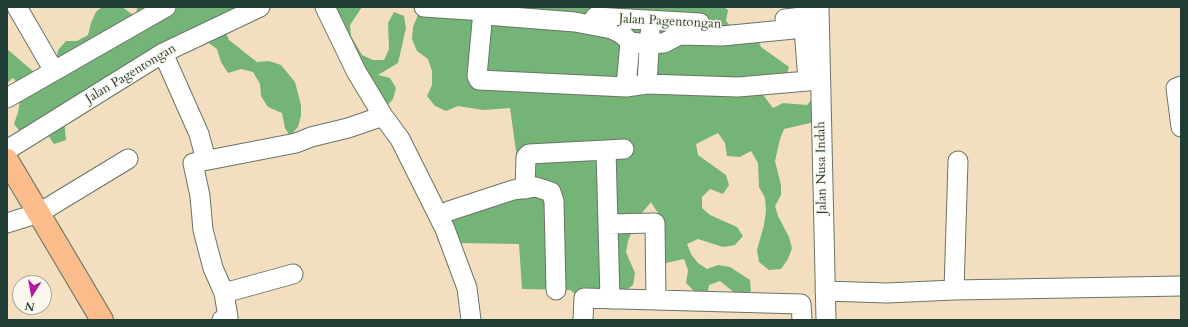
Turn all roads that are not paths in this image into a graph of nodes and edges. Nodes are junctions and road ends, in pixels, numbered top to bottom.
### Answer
1 (17, 7) edge
2 (166, 7) edge
3 (260, 7) edge
4 (325, 7) edge
5 (424, 7) edge
6 (819, 11) edge
7 (652, 21) junction
8 (630, 42) junction
9 (649, 44) junction
10 (163, 53) junction
11 (54, 70) junction
12 (647, 84) junction
13 (1181, 86) edge
14 (626, 87) junction
15 (7, 98) edge
16 (383, 116) junction
17 (1181, 127) edge
18 (7, 150) edge
19 (128, 159) dead end
20 (7, 160) edge
21 (206, 160) junction
22 (958, 161) dead end
23 (525, 189) junction
24 (449, 211) dead end
25 (39, 213) junction
26 (7, 224) edge
27 (608, 224) junction
28 (293, 274) dead end
29 (1181, 286) edge
30 (556, 290) dead end
31 (954, 290) junction
32 (825, 291) junction
33 (224, 292) junction
34 (610, 299) junction
35 (656, 300) junction
36 (102, 320) edge
37 (222, 320) edge
38 (471, 320) edge
39 (583, 320) edge
40 (802, 320) edge
41 (826, 320) edge

1 - 11 street
2 - 11 street
3 - 10 street, Jalan Pagentongan
4 - 16 street
5 - 7 street, Jalan Pagentongan
6 - 7 street, Jalan Pagentongan
6 - 32 street, Jalan Nusa Indah
7 - 9 street
8 - 9 street
8 - 14 street
8 - 14 street
9 - 12 street
9 - 12 street
10 - 18 street, Jalan Pagentongan
10 - 21 street
11 - 15 street
12 - 14 street
13 - 17 street
16 - 21 street
16 - 38 street
19 - 25 street
20 - 25 main road
21 - 33 street
22 - 31 street
23 - 24 street
23 - 27 street
23 - 30 street
25 - 26 street
25 - 36 main road
27 - 34 street
27 - 35 street
28 - 33 street
29 - 31 street
31 - 32 street
32 - 41 street, Jalan Nusa Indah
33 - 37 street
34 - 35 street
34 - 39 street
35 - 40 street

